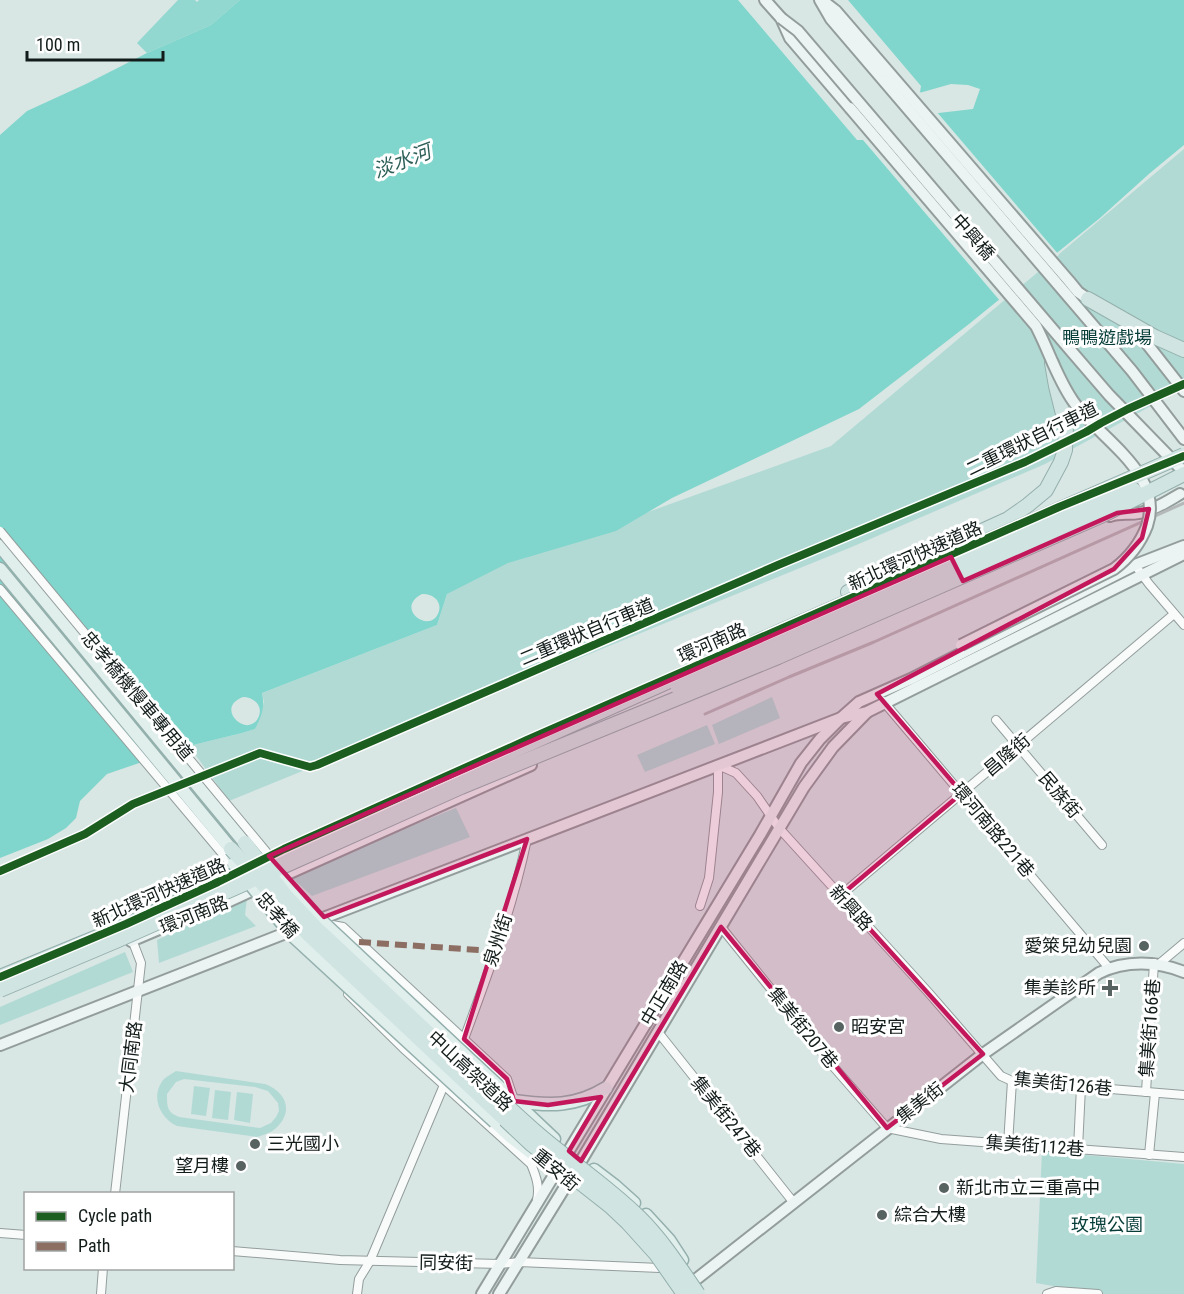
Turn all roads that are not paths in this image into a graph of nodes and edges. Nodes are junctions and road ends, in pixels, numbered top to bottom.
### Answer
1 (765, 0) edge
2 (821, 0) edge
3 (781, 18) junction
4 (1088, 299) junction
5 (1184, 350) edge
6 (1052, 363) junction
7 (1184, 391) edge
8 (1184, 440) edge
9 (1184, 455) edge
10 (1160, 466) junction
11 (1184, 472) edge
12 (1169, 480) junction
13 (1182, 497) edge
14 (1118, 513) junction
15 (0, 531) edge
16 (0, 546) edge
17 (1184, 546) edge
18 (1184, 554) edge
19 (951, 555) junction
20 (0, 569) edge
21 (1139, 570) junction
22 (963, 581) junction
23 (0, 589) edge
24 (1174, 614) junction
25 (1184, 625) edge
26 (783, 630) junction
27 (877, 694) junction
28 (885, 704) junction
29 (867, 712) junction
30 (841, 718) junction
31 (996, 720) dead end
32 (1018, 746) junction
33 (718, 765) junction
34 (962, 793) junction
35 (771, 816) junction
36 (779, 828) junction
37 (527, 838) junction
38 (245, 843) junction
39 (1102, 845) dead end
40 (231, 849) junction
41 (234, 864) junction
42 (257, 867) junction
43 (269, 883) junction
44 (840, 896) junction
45 (700, 906) dead end
46 (199, 912) junction
47 (313, 922) junction
48 (126, 924) junction
49 (721, 927) junction
50 (298, 928) junction
51 (133, 941) junction
52 (1184, 943) edge
53 (373, 956) junction
54 (1156, 964) junction
55 (362, 967) junction
56 (1109, 968) junction
57 (1184, 972) edge
58 (0, 977) edge
59 (352, 978) junction
60 (342, 989) junction
61 (138, 991) junction
62 (0, 992) edge
63 (423, 1017) junction
64 (658, 1032) junction
65 (464, 1039) junction
66 (0, 1046) edge
67 (983, 1054) junction
68 (1012, 1081) junction
69 (444, 1085) junction
70 (1081, 1087) junction
71 (606, 1088) junction
72 (1146, 1092) junction
73 (1155, 1093) junction
74 (1184, 1095) edge
75 (514, 1101) junction
76 (887, 1128) junction
77 (544, 1130) junction
78 (1008, 1144) junction
79 (1078, 1148) junction
80 (568, 1151) junction
81 (1149, 1155) junction
82 (1184, 1157) edge
83 (533, 1160) junction
84 (581, 1161) junction
85 (556, 1172) junction
86 (569, 1181) junction
87 (115, 1192) edge
88 (794, 1203) junction
89 (536, 1205) junction
90 (0, 1233) edge
91 (24, 1235) edge
92 (234, 1251) edge
93 (370, 1261) junction
94 (519, 1262) junction
95 (500, 1264) junction
96 (660, 1268) junction
97 (103, 1270) edge
98 (696, 1279) junction
99 (100, 1294) edge
100 (357, 1294) edge
101 (482, 1294) edge
102 (499, 1294) edge
103 (677, 1294) edge
104 (684, 1294) edge
105 (698, 1294) edge
106 (706, 1294) edge
107 (1047, 1294) edge
108 (1098, 1294) edge

1 - 3 street, 中興橋
2 - 4 street
2 - 8 street, 中興橋
3 - 6 street, bridge
3 - 11 street, 中興橋, bridge
4 - 5 highway
4 - 7 street
6 - 26 highway, bridge
6 - 27 street, bridge
9 - 10 street, 環河南路
9 - 26 highway, 新北環河快速道路, bridge
10 - 12 street
10 - 19 street, 環河南路
11 - 12 highway
11 - 42 highway, bridge
11 - 62 highway, 新北環河快速道路, bridge
12 - 13 street
12 - 14 highway
13 - 14 street, 環河南路
14 - 22 street, 環河南路
15 - 63 street, 忠孝橋機慢車專用道, bridge
16 - 38 main road, 忠孝橋
17 - 21 street
18 - 21 street
19 - 22 street
19 - 42 street, 環河南路
20 - 40 main road, 忠孝橋
21 - 24 street
21 - 27 street
21 - 28 street
22 - 43 street, 環河南路
23 - 41 street, 忠孝橋機慢車專用道
24 - 25 street
24 - 32 street, 昌隆街
26 - 58 highway, 新北環河快速道路, bridge
27 - 28 street, 環河南路221巷
27 - 30 street, 中正南路
28 - 29 street
28 - 34 street, 環河南路221巷
29 - 30 street
29 - 36 street, 中正南路
30 - 33 street
30 - 35 street, 中正南路
31 - 32 street, 民族街
32 - 34 street, 昌隆街
32 - 39 street, 民族街
33 - 35 street, 新興路
33 - 37 street
33 - 45 street
34 - 44 street, 昌隆街
34 - 56 street, 環河南路221巷
35 - 36 street, 新興路
35 - 71 street, 中正南路
36 - 44 street, 新興路
36 - 49 street, 中正南路
37 - 47 street
37 - 65 street, 泉州街
38 - 63 main road, 忠孝橋, bridge
38 - 105 highway, 中山高架道路, bridge
40 - 41 main road, 忠孝橋, bridge
40 - 104 highway, 中山高架道路, bridge
41 - 83 main road, 忠孝橋, bridge
42 - 43 street, 重安街
42 - 46 highway
42 - 48 street, 環河南路
43 - 46 street, 環河南路
43 - 47 street, 重安街
43 - 50 street, 重安街
44 - 67 street, 新興路
46 - 51 street, 環河南路
47 - 50 street
47 - 53 street, 重安街
47 - 55 street, 重安街
48 - 51 street, 大同南路
48 - 58 street, 環河南路
49 - 64 street, 中正南路
49 - 76 street, 集美街207巷
50 - 59 street, 重安街
50 - 60 street, 重安街
50 - 61 street
51 - 61 street, 大同南路
51 - 62 street, 環河南路
52 - 54 street
53 - 55 street
53 - 65 street, 重安街
54 - 56 street, 集美街
54 - 57 street, 集美街
54 - 72 street, 集美街166巷
55 - 59 street
55 - 77 street, 重安街
56 - 67 street, 集美街
59 - 60 street
59 - 83 street, 重安街
60 - 69 street, 重安街
61 - 66 street
61 - 87 street, 大同南路
63 - 75 main road, 忠孝橋, bridge
64 - 84 street, 中正南路
64 - 88 street, 集美街247巷
65 - 75 street, 重安街
67 - 68 street, 集美街126巷
67 - 76 street, 集美街
68 - 70 street, 集美街126巷
68 - 78 street
69 - 83 street, 重安街
69 - 93 street
70 - 72 street, 集美街126巷
70 - 79 street
71 - 75 main road
71 - 80 street, 中正南路
72 - 73 street, 集美街126巷
73 - 74 street, 集美街126巷
73 - 81 street
75 - 77 main road, 重安街
76 - 78 street, 集美街112巷
76 - 88 street, 集美街
77 - 80 main road, 重安街
78 - 79 street, 集美街112巷
79 - 81 street, 集美街112巷
80 - 84 main road, 重安街
80 - 85 street, 中正南路
81 - 82 street, 集美街112巷
83 - 85 main road, 重安街
83 - 89 street, 重安街
84 - 86 street, 中正南路
84 - 98 main road, 重安街
85 - 86 main road, 重安街
85 - 89 street, 中正南路
86 - 94 street, 中正南路
86 - 96 main road, 重安街
88 - 98 street, 集美街
89 - 95 street, 中正南路
90 - 91 street
92 - 93 street, 同安街
93 - 95 street, 同安街
93 - 100 street
94 - 95 street, 同安街
94 - 96 street, 同安街
94 - 102 street, 中正南路
95 - 101 street, 中正南路
96 - 103 main road, 重安街
97 - 99 street
98 - 103 street, 集美街
98 - 106 main road, 重安街
107 - 108 street

